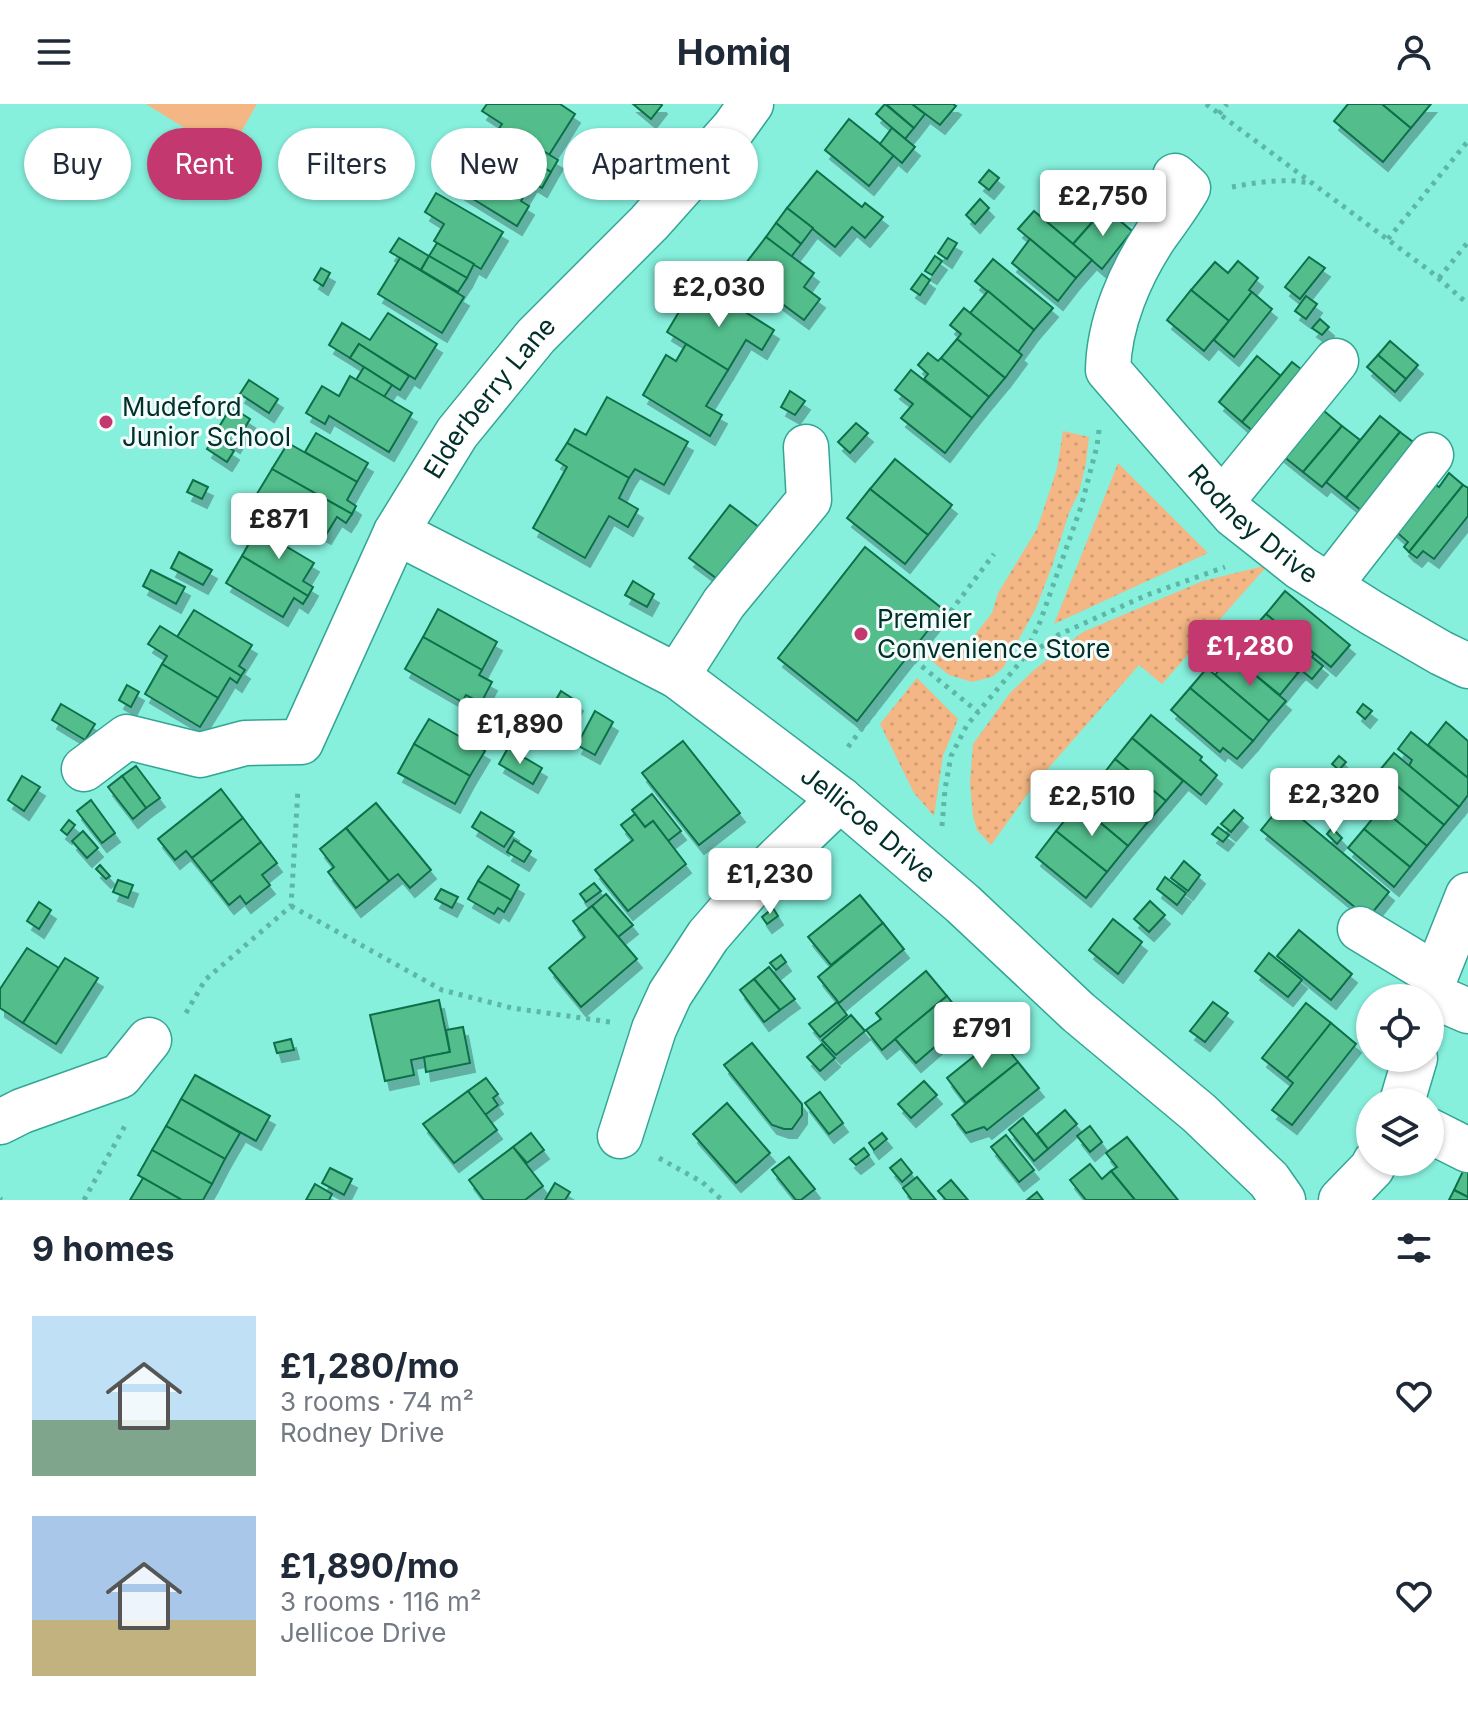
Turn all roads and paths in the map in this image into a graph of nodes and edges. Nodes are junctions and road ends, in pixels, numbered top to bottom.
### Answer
1 (751, 104) edge
2 (1206, 104) edge
3 (1227, 104) edge
4 (1219, 114) junction
5 (1468, 141) edge
6 (1312, 184) junction
7 (1180, 185) joint
8 (1388, 239) junction
9 (1468, 242) edge
10 (1439, 278) junction
11 (1468, 304) edge
12 (1336, 361) dead end
13 (1108, 370) junction
14 (806, 447) dead end
15 (1431, 455) dead end
16 (1222, 501) junction
17 (396, 532) junction
18 (1280, 553) junction
19 (994, 554) dead end
20 (1329, 586) junction
21 (914, 660) junction
22 (1022, 660) junction
23 (1468, 666) edge
24 (677, 676) junction
25 (978, 712) junction
26 (301, 742) junction
27 (84, 769) dead end
28 (840, 778) junction
29 (942, 829) dead end
30 (1468, 895) edge
31 (291, 906) junction
32 (1360, 929) dead end
33 (1428, 984) edge
34 (1444, 984) edge
35 (166, 1029) joint
36 (654, 1029) junction
37 (0, 1122) edge
38 (620, 1136) joint
39 (1444, 1138) edge
40 (1468, 1150) edge
41 (1364, 1176) edge
42 (722, 1200) edge
43 (1283, 1200) edge
44 (1341, 1200) edge

1 - 17 street, Elderberry Lane
2 - 4 path
3 - 4 path
4 - 6 path
5 - 8 path
6 - 7 path
6 - 8 path
7 - 13 street
8 - 10 path
9 - 10 path
10 - 11 path
12 - 16 street
13 - 16 street, Rodney Drive
13 - 22 path
14 - 24 street
15 - 20 street
16 - 18 street, Rodney Drive
17 - 24 street, Jellicoe Drive
17 - 26 street, Elderberry Lane
18 - 20 street, Rodney Drive
18 - 22 path
19 - 21 path
20 - 23 street, Rodney Drive
21 - 25 path
21 - 28 path
22 - 25 path
24 - 28 street, Jellicoe Drive
25 - 29 path
26 - 27 street
26 - 31 path
28 - 36 street
28 - 43 street, Jellicoe Drive
30 - 34 street
31 - 35 path
31 - 36 path
32 - 33 street
35 - 37 street
36 - 38 street
38 - 42 path
39 - 40 street
41 - 44 street

